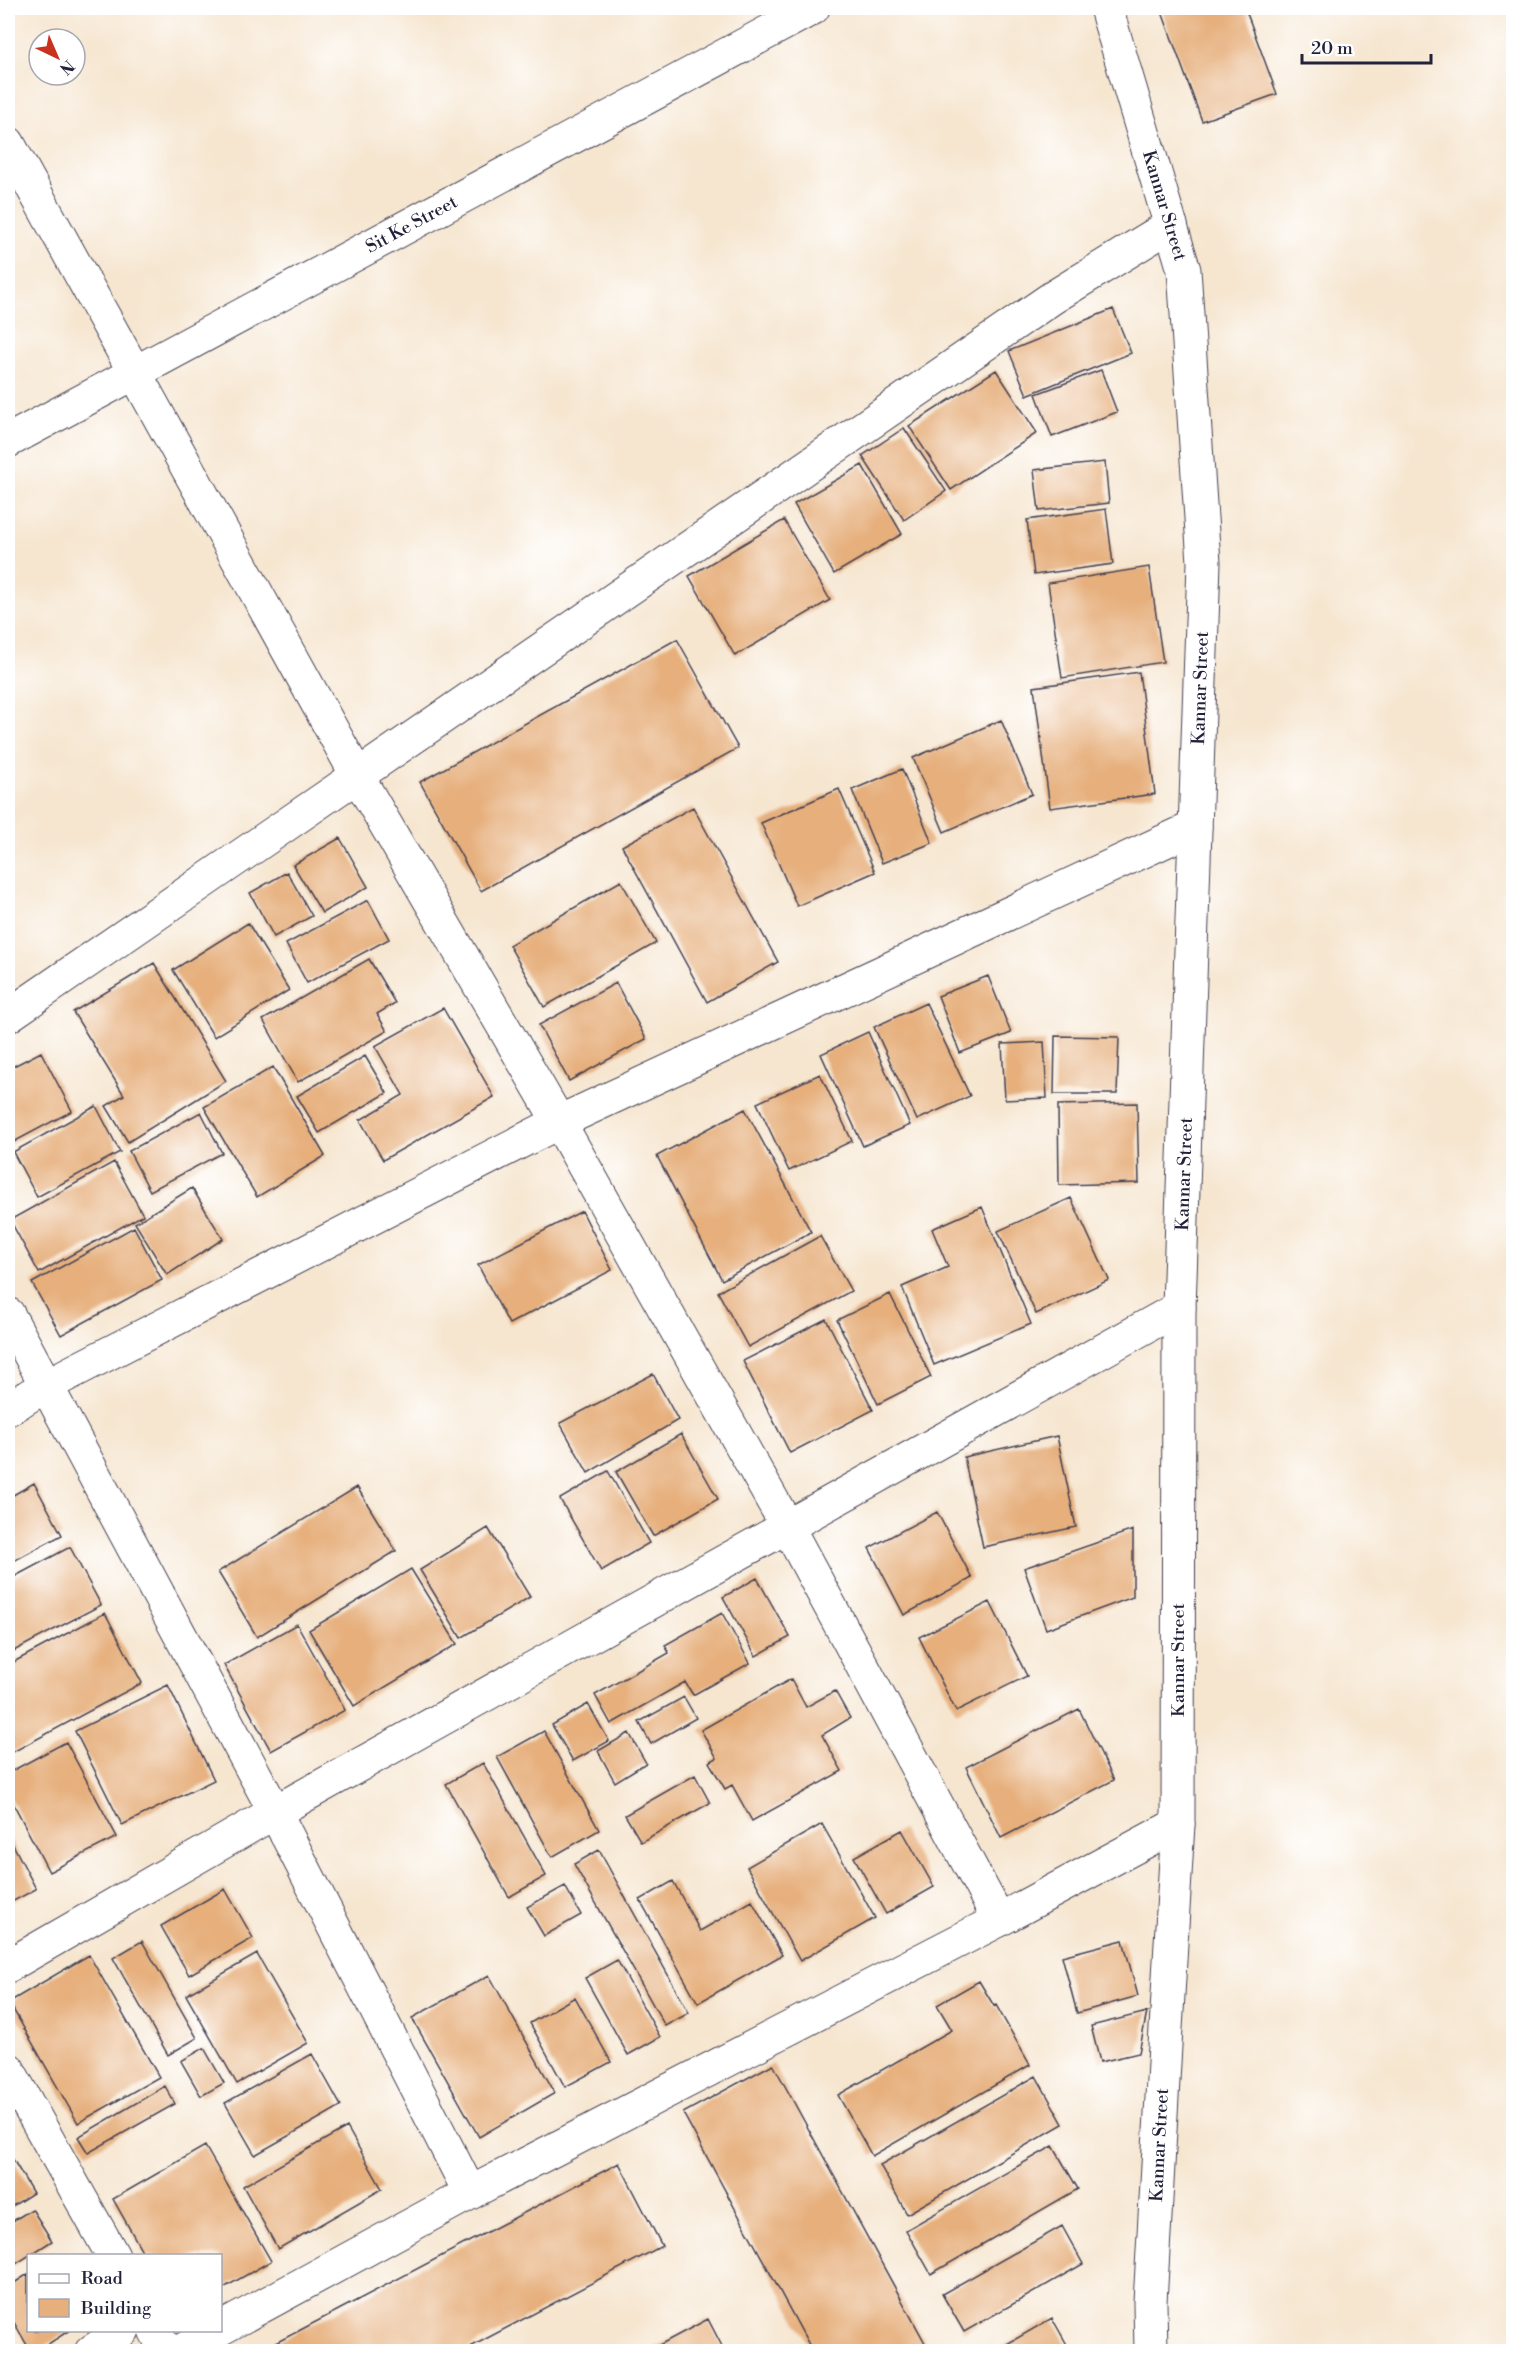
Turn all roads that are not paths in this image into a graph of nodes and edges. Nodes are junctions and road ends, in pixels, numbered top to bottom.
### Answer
1 (813, 8) edge
2 (1106, 8) edge
3 (8, 143) edge
4 (1171, 225) junction
5 (135, 371) junction
6 (8, 441) edge
7 (358, 777) junction
8 (1195, 827) junction
9 (8, 1016) edge
10 (559, 1122) junction
11 (1179, 1308) junction
12 (8, 1314) edge
13 (45, 1386) junction
14 (8, 1410) edge
15 (787, 1526) junction
16 (275, 1812) junction
17 (1178, 1824) junction
18 (999, 1920) junction
19 (8, 1966) edge
20 (8, 2069) edge
21 (470, 2193) junction
22 (112, 2254) edge
23 (222, 2328) edge
24 (122, 2332) edge
25 (156, 2332) edge
26 (215, 2332) edge
27 (92, 2352) edge
28 (166, 2352) edge
29 (179, 2352) edge
30 (1151, 2352) edge

1 - 5 street, Sit Ke Street
2 - 4 street, Kannar Street
3 - 5 street
4 - 7 street
4 - 8 street, Kannar Street
5 - 6 street, Sit Ke Street
5 - 7 street
7 - 9 street
7 - 10 street
8 - 10 street
8 - 11 street, Kannar Street
10 - 13 street
10 - 15 street
11 - 15 street
11 - 17 street, Kannar Street
12 - 13 street
13 - 14 street
13 - 16 street
15 - 16 street
15 - 18 street
16 - 19 street
16 - 21 street
17 - 18 street
17 - 30 street, Kannar Street
18 - 21 street
20 - 22 street
21 - 23 street
24 - 27 street
25 - 28 street
26 - 29 street

